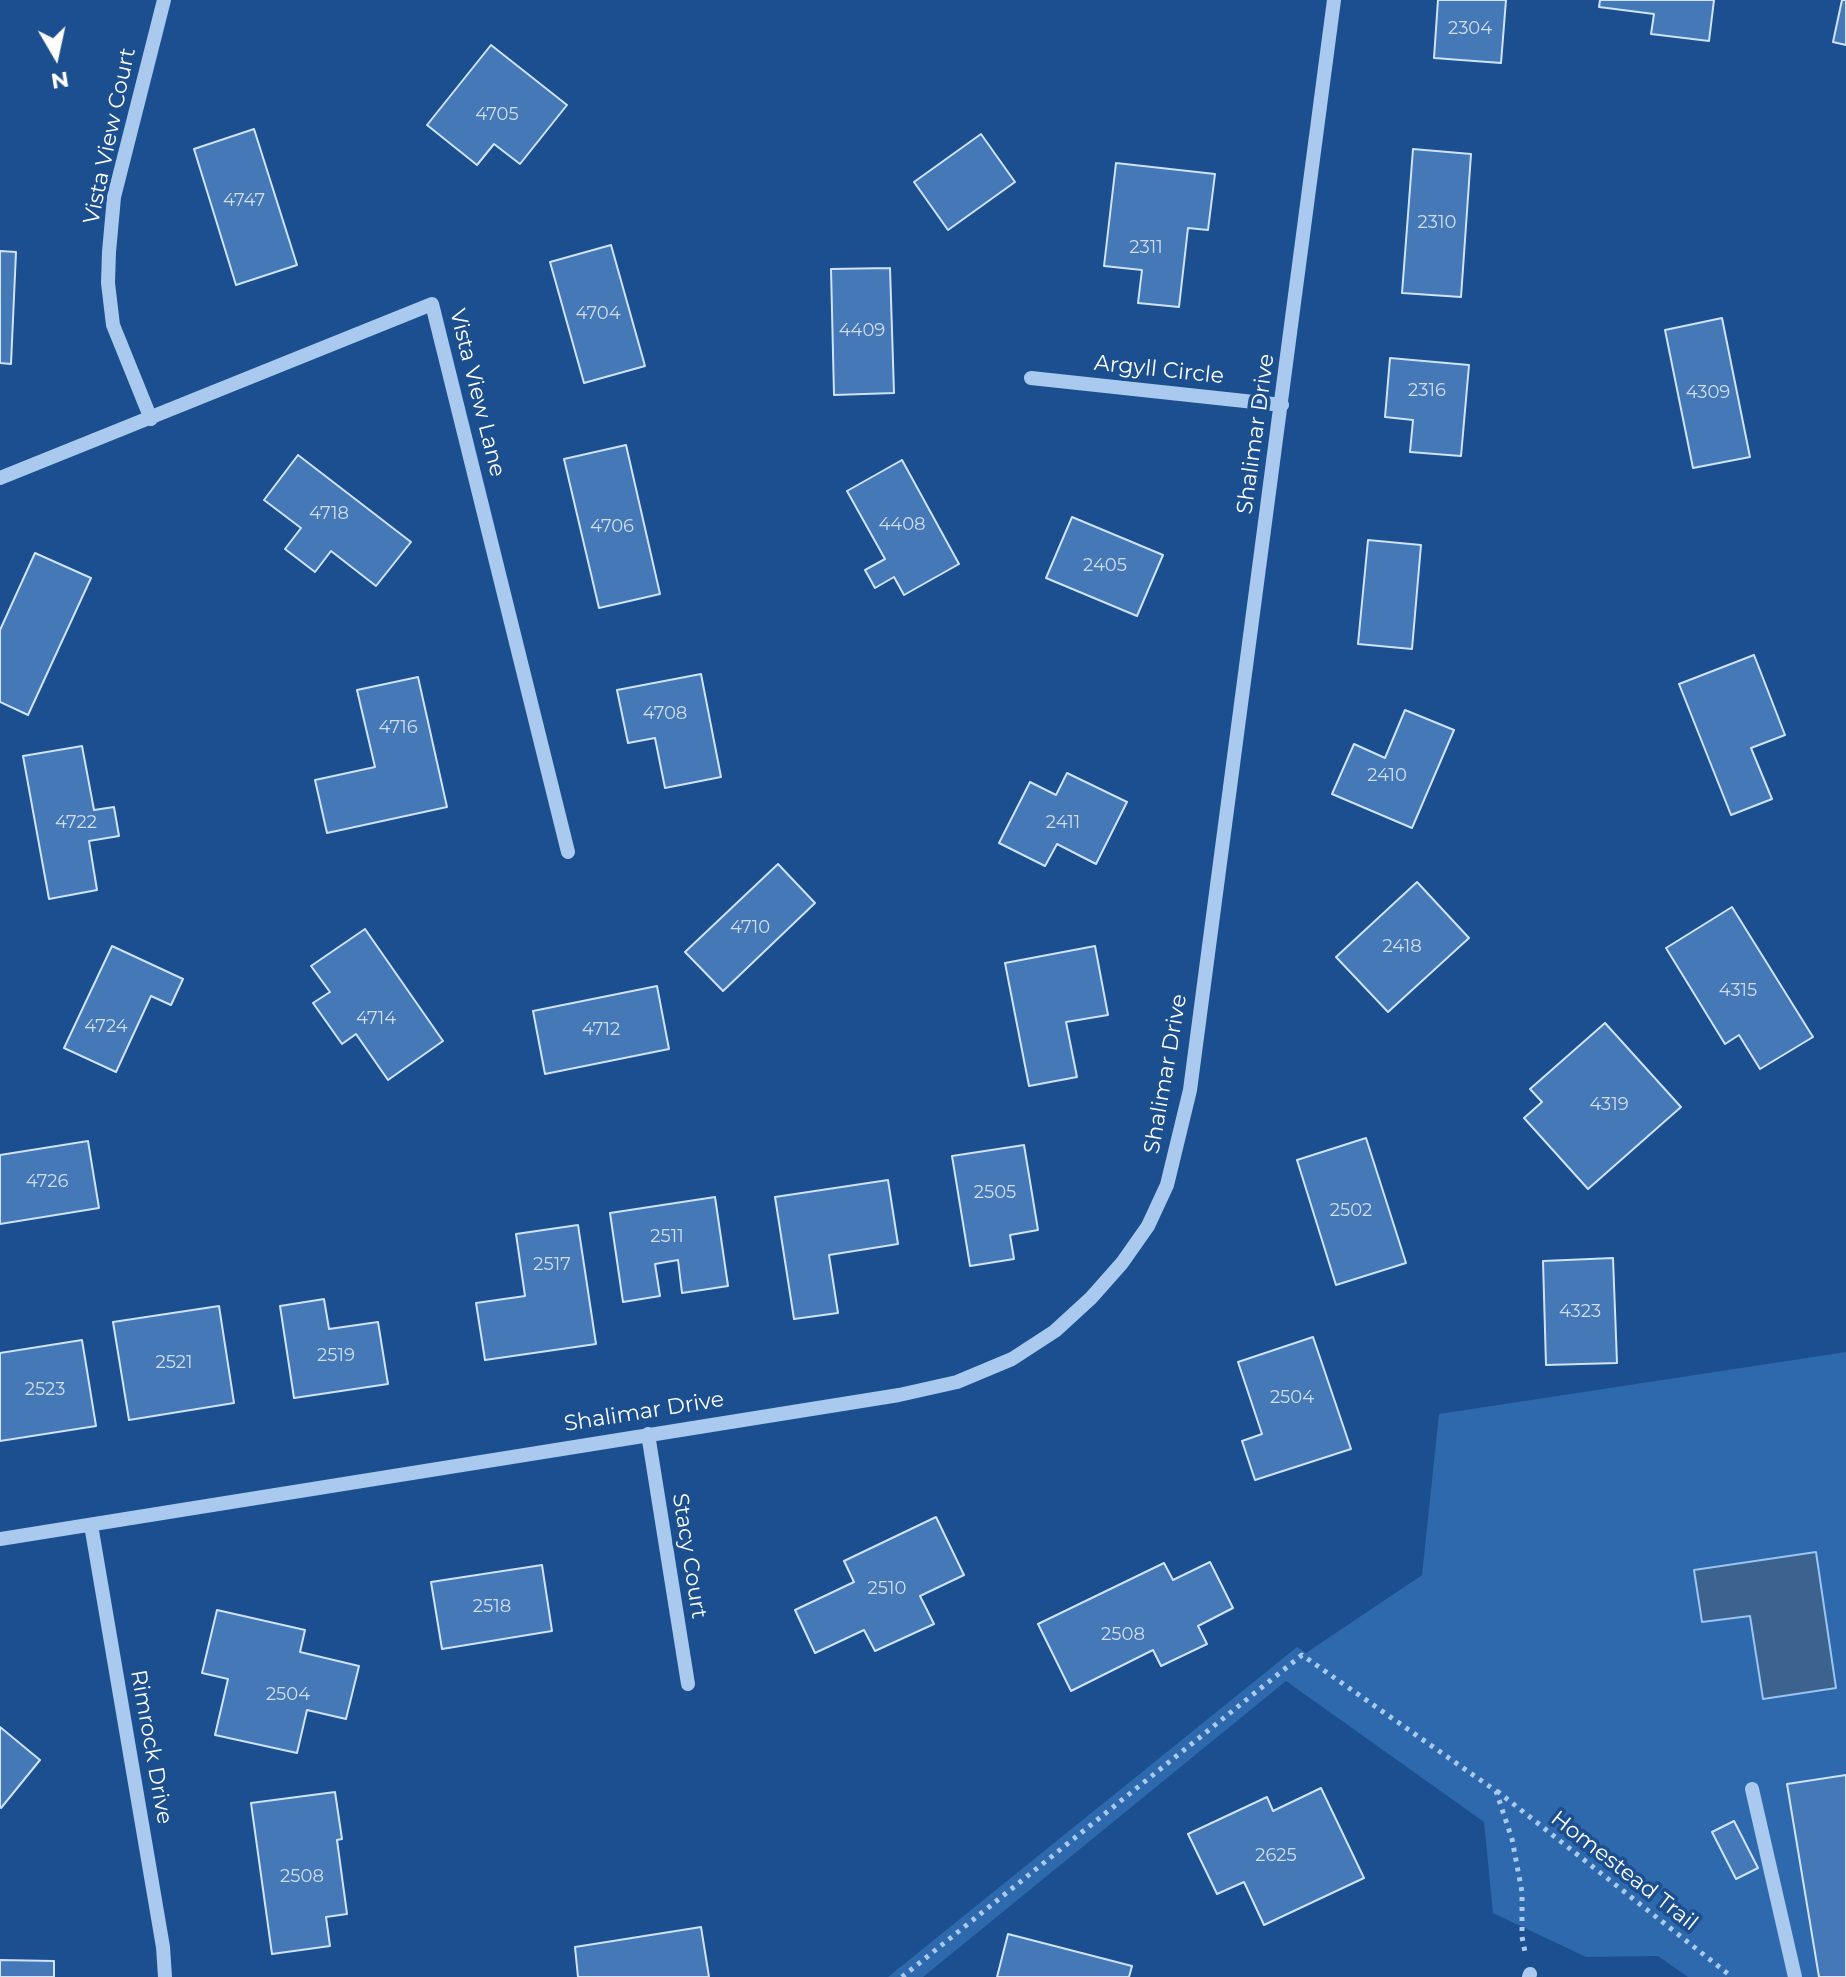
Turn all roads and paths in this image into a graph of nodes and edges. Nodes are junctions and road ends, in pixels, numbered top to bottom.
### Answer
1 (164, 0) edge
2 (1334, 0) edge
3 (1031, 378) dead end
4 (1282, 405) junction
5 (151, 419) junction
6 (0, 478) edge
7 (568, 852) dead end
8 (648, 1434) junction
9 (91, 1525) junction
10 (0, 1539) edge
11 (688, 1684) dead end
12 (1752, 1789) dead end
13 (1496, 1791) junction
14 (1530, 1975) edge
15 (165, 1977) edge
16 (902, 1977) edge
17 (1732, 1977) edge
18 (1795, 1977) edge

1 - 5 street, Vista View Court
2 - 4 street, Shalimar Drive
3 - 4 street, Argyll Circle
4 - 8 street, Shalimar Drive
5 - 6 street, Vista View Lane
5 - 7 street, Vista View Lane
8 - 9 street, Shalimar Drive
8 - 11 street, Stacy Court
9 - 10 street, Shalimar Drive
9 - 15 street, Rimrock Drive
12 - 18 street
13 - 14 path
13 - 16 path, Homestead Trail
13 - 17 path, Homestead Trail

